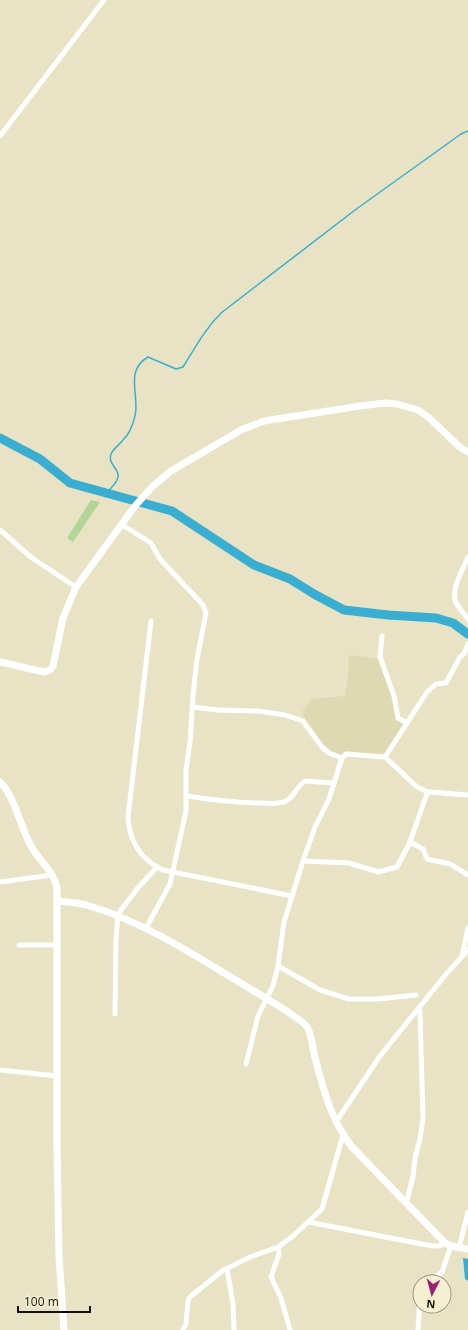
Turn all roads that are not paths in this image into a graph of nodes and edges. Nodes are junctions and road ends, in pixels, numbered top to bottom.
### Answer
1 (104, 0) edge
2 (0, 136) edge
3 (468, 452) edge
4 (121, 524) junction
5 (0, 530) edge
6 (468, 557) edge
7 (76, 587) junction
8 (468, 619) edge
9 (151, 621) dead end
10 (382, 636) dead end
11 (468, 644) edge
12 (466, 655) edge
13 (0, 662) edge
14 (193, 707) junction
15 (407, 723) junction
16 (385, 757) junction
17 (342, 758) junction
18 (0, 782) edge
19 (334, 783) junction
20 (428, 792) junction
21 (187, 796) junction
22 (468, 796) edge
23 (410, 842) junction
24 (303, 861) junction
25 (157, 867) junction
26 (172, 873) junction
27 (52, 874) junction
28 (468, 875) edge
29 (0, 882) edge
30 (292, 896) junction
31 (58, 901) junction
32 (118, 917) junction
33 (146, 928) junction
34 (468, 928) edge
35 (19, 945) dead end
36 (57, 945) junction
37 (468, 950) edge
38 (462, 956) junction
39 (278, 966) junction
40 (416, 995) dead end
41 (266, 998) junction
42 (419, 1008) junction
43 (115, 1014) dead end
44 (246, 1064) dead end
45 (0, 1070) edge
46 (57, 1076) junction
47 (336, 1122) junction
48 (343, 1135) junction
49 (404, 1202) junction
50 (468, 1212) edge
51 (308, 1222) junction
52 (448, 1245) junction
53 (278, 1247) junction
54 (459, 1248) junction
55 (468, 1249) edge
56 (227, 1269) junction
57 (440, 1274) edge
58 (419, 1314) edge
59 (64, 1330) edge
60 (183, 1330) edge
61 (234, 1330) edge
62 (290, 1330) edge
63 (418, 1330) edge

1 - 2 street
3 - 4 street
4 - 7 street
4 - 14 street
5 - 7 street
6 - 8 street
7 - 13 street
9 - 25 street
10 - 15 street
11 - 12 street
12 - 15 street
14 - 17 street
14 - 21 street
15 - 16 street
16 - 17 street
16 - 20 street
17 - 19 street
18 - 27 street
19 - 21 street
19 - 24 street
20 - 22 street
20 - 23 street
21 - 26 street
23 - 24 street
23 - 28 street
24 - 30 street
25 - 26 street
25 - 32 street
26 - 30 street
26 - 33 street
27 - 29 street
27 - 31 street
30 - 39 street
31 - 32 street
31 - 36 street
32 - 33 street
32 - 43 street
33 - 41 street
34 - 38 street
35 - 36 street
36 - 46 street
37 - 38 street
38 - 42 street
39 - 40 street
39 - 41 street
41 - 44 street
41 - 47 street
42 - 47 street
42 - 49 street
45 - 46 street
46 - 59 street
47 - 48 street
48 - 49 street
48 - 51 street
49 - 52 street
50 - 54 street
51 - 52 street
51 - 53 street
52 - 54 street
52 - 57 street
53 - 56 street
53 - 62 street
54 - 55 street
56 - 60 street
56 - 61 street
58 - 63 street

